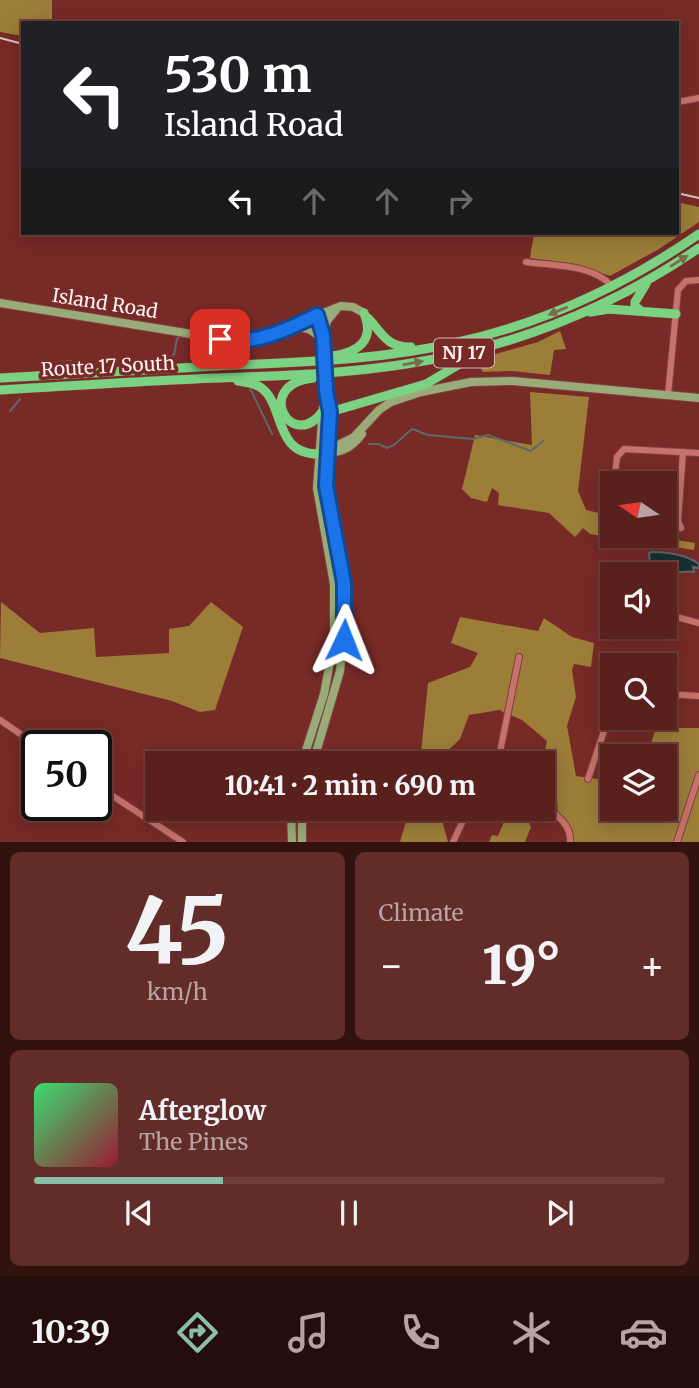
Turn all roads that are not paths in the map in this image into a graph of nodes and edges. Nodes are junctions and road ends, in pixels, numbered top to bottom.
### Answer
1 (699, 98) edge
2 (679, 102) edge
3 (699, 234) edge
4 (699, 248) edge
5 (526, 262) dead end
6 (655, 275) junction
7 (699, 280) edge
8 (612, 286) junction
9 (0, 303) edge
10 (338, 307) junction
11 (641, 311) junction
12 (363, 313) junction
13 (579, 314) junction
14 (676, 314) junction
15 (314, 317) junction
16 (293, 326) junction
17 (321, 335) junction
18 (493, 345) junction
19 (428, 349) junction
20 (279, 364) junction
21 (345, 371) junction
22 (0, 378) edge
23 (219, 379) junction
24 (0, 390) edge
25 (668, 395) junction
26 (699, 398) edge
27 (326, 412) junction
28 (372, 418) junction
29 (329, 433) junction
30 (351, 439) junction
31 (325, 452) junction
32 (684, 452) junction
33 (699, 453) edge
34 (615, 471) edge
35 (679, 506) joint
36 (681, 527) dead end
37 (677, 617) edge
38 (699, 623) edge
39 (519, 657) dead end
40 (324, 694) junction
41 (677, 695) edge
42 (699, 696) edge
43 (0, 720) edge
44 (326, 724) junction
45 (314, 725) junction
46 (604, 730) edge
47 (21, 734) edge
48 (306, 751) edge
49 (311, 751) edge
50 (318, 751) edge
51 (499, 751) edge
52 (699, 775) edge
53 (588, 779) dead end
54 (112, 795) edge
55 (555, 814) edge
56 (291, 821) edge
57 (302, 821) edge
58 (463, 821) edge
59 (183, 842) edge
60 (292, 842) edge
61 (302, 842) edge
62 (453, 842) edge
63 (570, 842) edge
64 (677, 842) edge

1 - 2 street
3 - 8 highway, NJ 17
6 -> 4 highway, NJ 17
5 - 8 street
6 - 11 highway
6 - 13 highway, NJ 17
7 - 14 street
8 -> 19 highway, NJ 17
9 - 16 main road, Island Road
10 - 12 main road
10 - 15 main road, Island Road
10 - 17 main road
11 - 13 highway
11 - 14 highway
12 - 19 highway
12 - 20 highway
13 - 18 highway, NJ 17
14 - 25 street
15 - 16 main road, Island Road
15 - 17 main road
16 - 17 main road
17 - 27 main road, bridge
21 -> 18 highway, NJ 17
18 - 27 highway
19 - 20 highway, NJ 17
20 - 22 highway, NJ 17
21 - 23 highway, NJ 17
21 - 27 highway
23 - 24 highway, Route 17 South / NJ 17
23 - 31 highway
25 - 26 main road
25 - 28 main road
27 - 29 main road
27 - 31 main road
28 - 30 main road
28 - 31 main road
29 - 30 main road
29 - 31 main road
30 - 31 main road
31 - 40 main road
31 - 44 main road
32 - 33 street
32 - 34 street
32 - 35 street
35 - 36 street
37 - 38 street
39 - 51 street
40 - 44 main road
40 - 45 main road
41 - 42 street
43 - 47 street
44 - 50 main road
45 - 48 main road
45 - 49 main road
46 - 53 street
52 - 64 street
54 - 59 street
55 - 63 street
56 - 60 main road
57 - 61 main road
58 - 62 street

